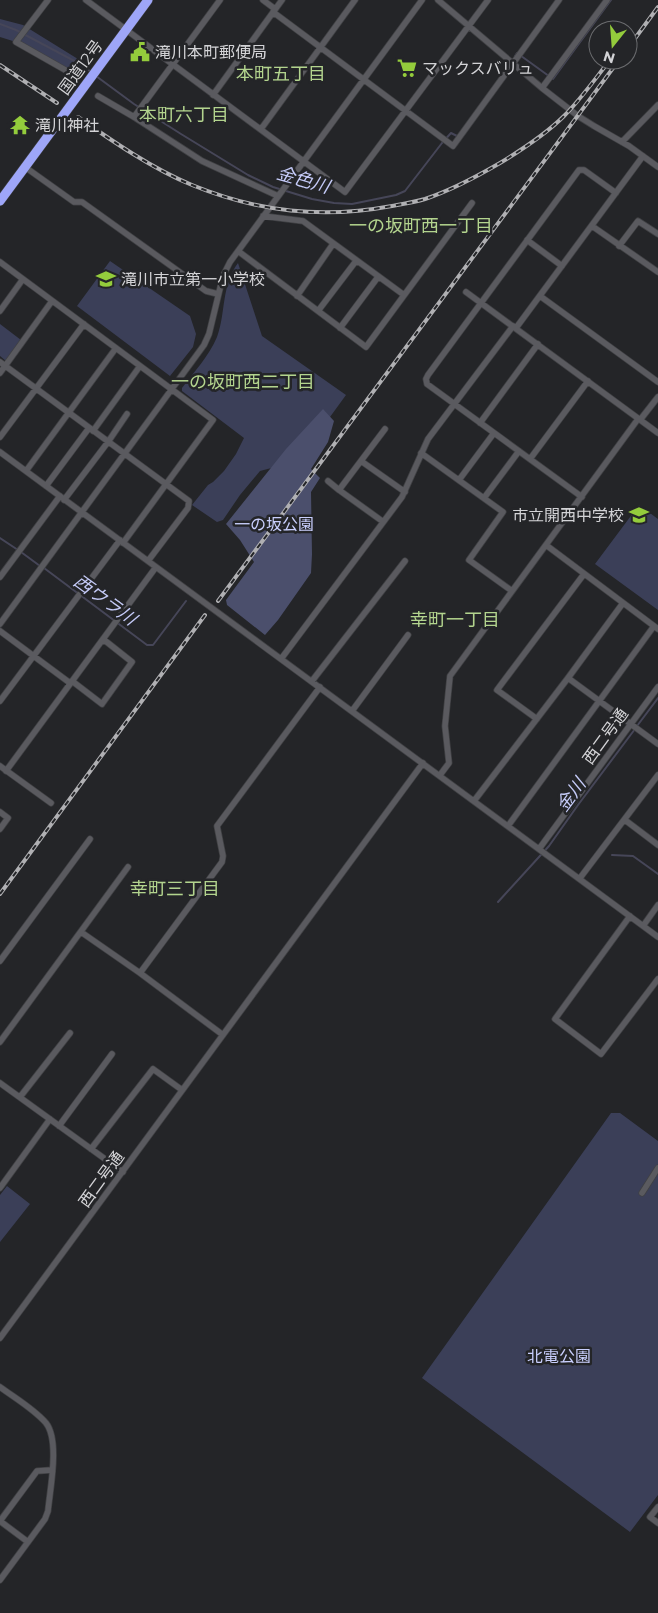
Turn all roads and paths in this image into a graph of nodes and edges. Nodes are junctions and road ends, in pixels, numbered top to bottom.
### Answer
1 (48, 0) edge
2 (86, 0) edge
3 (148, 0) edge
4 (220, 0) edge
5 (263, 0) edge
6 (282, 0) edge
7 (355, 0) edge
8 (422, 0) edge
9 (438, 0) edge
10 (488, 0) edge
11 (559, 0) edge
12 (607, 0) edge
13 (274, 11) junction
14 (469, 26) junction
15 (126, 30) junction
16 (320, 47) junction
17 (513, 63) junction
18 (173, 64) junction
19 (67, 72) dead end
20 (364, 79) junction
21 (542, 88) junction
22 (214, 95) junction
23 (98, 96) dead end
24 (658, 105) edge
25 (405, 110) junction
26 (134, 117) junction
27 (261, 129) junction
28 (622, 142) junction
29 (643, 156) junction
30 (304, 161) junction
31 (25, 167) junction
32 (658, 167) edge
33 (616, 193) junction
34 (278, 196) junction
35 (0, 201) edge
36 (472, 203) dead end
37 (264, 216) junction
38 (592, 226) junction
39 (658, 234) edge
40 (527, 240) junction
41 (334, 244) junction
42 (619, 246) junction
43 (238, 251) junction
44 (356, 260) junction
45 (0, 262) edge
46 (562, 266) junction
47 (658, 272) edge
48 (378, 277) junction
49 (23, 279) junction
50 (466, 292) dead end
51 (218, 294) junction
52 (404, 295) junction
53 (297, 296) junction
54 (540, 296) junction
55 (52, 301) junction
56 (481, 303) junction
57 (0, 311) edge
58 (318, 311) junction
59 (84, 324) junction
60 (514, 327) junction
61 (340, 328) junction
62 (538, 344) junction
63 (116, 348) junction
64 (3, 364) edge
65 (140, 366) junction
66 (0, 373) edge
67 (588, 380) junction
68 (658, 382) edge
69 (35, 389) junction
70 (173, 390) junction
71 (658, 397) edge
72 (454, 404) junction
73 (68, 412) junction
74 (128, 414) dead end
75 (639, 419) junction
76 (480, 423) junction
77 (385, 429) dead end
78 (91, 430) junction
79 (494, 433) junction
80 (658, 433) edge
81 (0, 437) edge
82 (108, 442) junction
83 (519, 451) junction
84 (0, 452) edge
85 (421, 453) junction
86 (125, 454) junction
87 (530, 459) junction
88 (361, 461) junction
89 (26, 471) junction
90 (459, 480) junction
91 (328, 481) dead end
92 (167, 485) junction
93 (46, 486) junction
94 (340, 490) junction
95 (405, 492) junction
96 (582, 497) junction
97 (62, 498) junction
98 (484, 498) junction
99 (82, 512) junction
100 (382, 521) junction
101 (121, 542) junction
102 (546, 545) junction
103 (148, 561) junction
104 (404, 561) dead end
105 (156, 567) junction
106 (584, 574) junction
107 (0, 577) edge
108 (512, 591) junction
109 (623, 603) junction
110 (0, 624) edge
111 (656, 627) edge
112 (0, 631) edge
113 (408, 635) dead end
114 (103, 639) junction
115 (33, 656) junction
116 (281, 659) junction
117 (568, 678) junction
118 (312, 681) junction
119 (71, 682) junction
120 (320, 687) junction
121 (658, 687) edge
122 (600, 700) junction
123 (0, 702) edge
124 (352, 711) junction
125 (537, 719) junction
126 (631, 724) junction
127 (658, 744) edge
128 (422, 763) junction
129 (0, 766) edge
130 (6, 770) junction
131 (440, 775) junction
132 (658, 775) edge
133 (474, 801) junction
134 (51, 803) dead end
135 (0, 812) edge
136 (625, 820) junction
137 (508, 826) junction
138 (0, 829) edge
139 (658, 836) edge
140 (90, 839) dead end
141 (656, 844) edge
142 (539, 849) junction
143 (128, 867) dead end
144 (580, 878) junction
145 (658, 906) edge
146 (630, 916) junction
147 (643, 926) junction
148 (80, 932) junction
149 (658, 937) edge
150 (0, 961) edge
151 (140, 973) junction
152 (658, 979) edge
153 (70, 1033) dead end
154 (223, 1035) junction
155 (0, 1042) edge
156 (112, 1054) dead end
157 (0, 1082) edge
158 (182, 1090) junction
159 (20, 1098) junction
160 (50, 1119) junction
161 (59, 1126) junction
162 (91, 1149) junction
163 (658, 1168) edge
164 (123, 1172) junction
165 (0, 1188) edge
166 (642, 1193) dead end
167 (0, 1338) edge
168 (0, 1387) edge
169 (52, 1470) junction
170 (658, 1507) edge
171 (658, 1523) edge
172 (28, 1542) junction
173 (0, 1580) edge

1 - 19 street
2 - 15 street
3 - 15 highway, 国道12号
4 - 18 street
5 - 13 street
6 - 13 street
7 - 16 street
8 - 20 street
9 - 14 street
10 - 14 street
11 - 17 street
12 - 21 street
13 - 16 street
13 - 22 street
14 - 17 street
14 - 25 street
15 - 18 street
15 - 31 highway, 国道12号
16 - 20 street
16 - 27 street
17 - 21 street
17 - 25 street
18 - 22 street
18 - 26 street
20 - 25 street
20 - 30 street
21 - 28 street
22 - 27 street
23 - 26 street
24 - 28 street
25 - 30 street
26 - 34 street
27 - 30 street
28 - 29 street
29 - 32 street
29 - 33 street
30 - 34 street
31 - 35 highway, 国道12号
31 - 51 street
33 - 38 street
33 - 40 street
34 - 37 street
36 - 52 street
37 - 41 street
37 - 43 street
38 - 42 street
38 - 46 street
39 - 42 street
40 - 46 street
40 - 56 street
41 - 44 street
41 - 53 street
42 - 47 street
43 - 51 street
43 - 53 street
44 - 48 street
44 - 58 street
45 - 49 street
46 - 54 street
48 - 52 street
48 - 61 street
49 - 55 street
49 - 57 street
50 - 56 street
51 - 70 street
52 - 61 street
53 - 58 street
54 - 60 street
54 - 68 street
55 - 59 street
55 - 64 street
56 - 60 street
56 - 72 street
58 - 61 street
59 - 63 street
59 - 69 street
60 - 62 street
60 - 72 street
62 - 67 street
62 - 76 street
63 - 65 street
63 - 73 street
64 - 66 street
64 - 69 street
65 - 70 street
65 - 78 street
67 - 75 street
67 - 87 street
69 - 73 street
69 - 81 street
70 - 86 street
70 - 92 street
71 - 75 street
72 - 76 street
72 - 85 street
73 - 78 street
73 - 89 street
74 - 82 street
75 - 80 street
75 - 96 street
76 - 79 street
77 - 88 street
78 - 82 street
78 - 93 street
79 - 83 street
79 - 90 street
82 - 86 street
82 - 97 street
83 - 87 street
83 - 98 street
84 - 89 street
85 - 90 street
85 - 95 street
86 - 92 street
86 - 99 street
87 - 96 street
88 - 94 street
88 - 95 street
89 - 93 street
90 - 98 street
91 - 94 street
92 - 101 street
92 - 103 street
93 - 97 street
94 - 100 street
95 - 100 street
96 - 102 street
97 - 99 street
97 - 107 street
98 - 108 street
99 - 101 street
99 - 110 street
100 - 116 street
101 - 103 street
101 - 115 street
102 - 106 street
102 - 108 street
103 - 105 street
104 - 118 street
105 - 114 street
105 - 116 street
106 - 109 street
106 - 125 street
108 - 131 street
109 - 111 street
109 - 117 street
111 - 122 street
112 - 115 street
113 - 124 street
114 - 119 street
114 - 119 street
115 - 119 street
115 - 123 street
116 - 118 street
117 - 122 street
117 - 125 street
118 - 120 street
119 - 130 street
120 - 124 street
120 - 151 street
121 - 126 street, 西二号通
122 - 126 street
122 - 137 street
124 - 128 street
125 - 133 street
126 - 127 street
126 - 142 street, 西二号通
128 - 131 street
128 - 154 street, 西二号通
129 - 130 street
130 - 134 street
131 - 133 street
132 - 136 street
133 - 137 street
135 - 138 street
136 - 141 street
136 - 144 street
137 - 142 street
139 - 141 street
140 - 150 street
142 - 144 street
143 - 148 street
144 - 146 street
145 - 147 street
146 - 147 street
146 - 152 street
147 - 149 street
148 - 151 street
148 - 155 street
151 - 154 street
153 - 159 street
154 - 158 street, 西二号通
156 - 161 street
157 - 159 street
158 - 162 street
158 - 164 street, 西二号通
159 - 160 street
160 - 161 street
160 - 165 street
161 - 162 street
162 - 164 street
163 - 166 street
164 - 167 street, 西二号通
168 - 169 street
169 - 172 street
169 - 172 street
170 - 171 street
172 - 173 street

